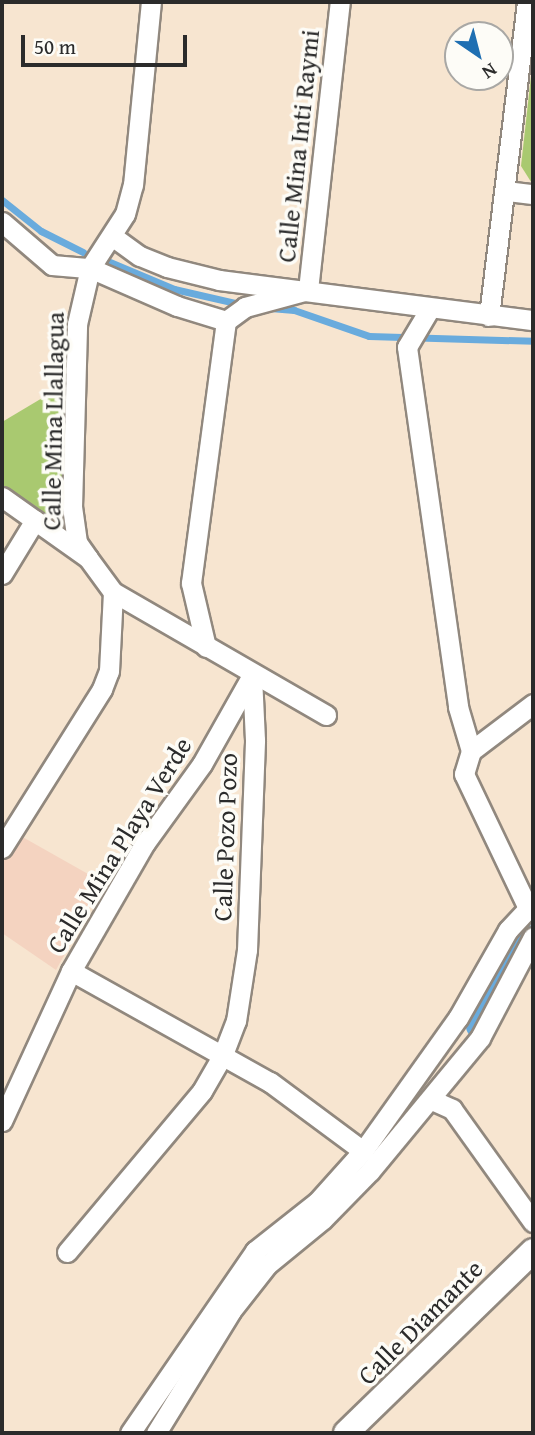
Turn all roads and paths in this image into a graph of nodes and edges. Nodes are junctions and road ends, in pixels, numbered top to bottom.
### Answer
1 (151, 2) edge
2 (340, 2) edge
3 (527, 2) edge
4 (507, 191) junction
5 (533, 194) edge
6 (2, 222) edge
7 (112, 236) junction
8 (90, 268) junction
9 (309, 290) junction
10 (429, 310) junction
11 (489, 316) junction
12 (533, 320) edge
13 (226, 321) junction
14 (2, 497) edge
15 (34, 520) junction
16 (88, 558) junction
17 (2, 574) edge
18 (113, 592) junction
19 (206, 647) junction
20 (252, 676) junction
21 (533, 704) edge
22 (326, 715) dead end
23 (471, 751) junction
24 (2, 848) edge
25 (531, 906) edge
26 (533, 937) edge
27 (71, 971) junction
28 (222, 1057) junction
29 (432, 1100) junction
30 (2, 1121) edge
31 (363, 1151) junction
32 (533, 1222) edge
33 (533, 1251) edge
34 (67, 1252) dead end
35 (130, 1433) edge
36 (156, 1433) edge
37 (346, 1433) edge

1 - 7 street, Calle Mina Llallagua
2 - 9 street, Calle Mina Inti Raymi
3 - 4 street
4 - 5 street
4 - 11 street
6 - 8 street
7 - 8 street, Calle Mina Llallagua
7 - 9 street
8 - 13 street
8 - 16 street, Calle Mina Llallagua
9 - 10 street
9 - 13 street, Calle Mina Inti Raymi
10 - 11 street
10 - 23 street
11 - 12 street
13 - 19 street
14 - 15 street
15 - 16 street
15 - 17 street
16 - 18 street
18 - 19 street
18 - 24 street
19 - 20 street
20 - 22 street
20 - 27 street, Calle Mina Playa Verde
20 - 28 street, Calle Pozo Pozo
21 - 23 street
23 - 25 street
25 - 31 street
26 - 29 street
27 - 28 street
27 - 30 street, Calle Mina Playa Verde
28 - 31 street
28 - 34 street, Calle Pozo Pozo
29 - 32 street
29 - 36 street
31 - 35 street
33 - 37 street, Calle Diamante

